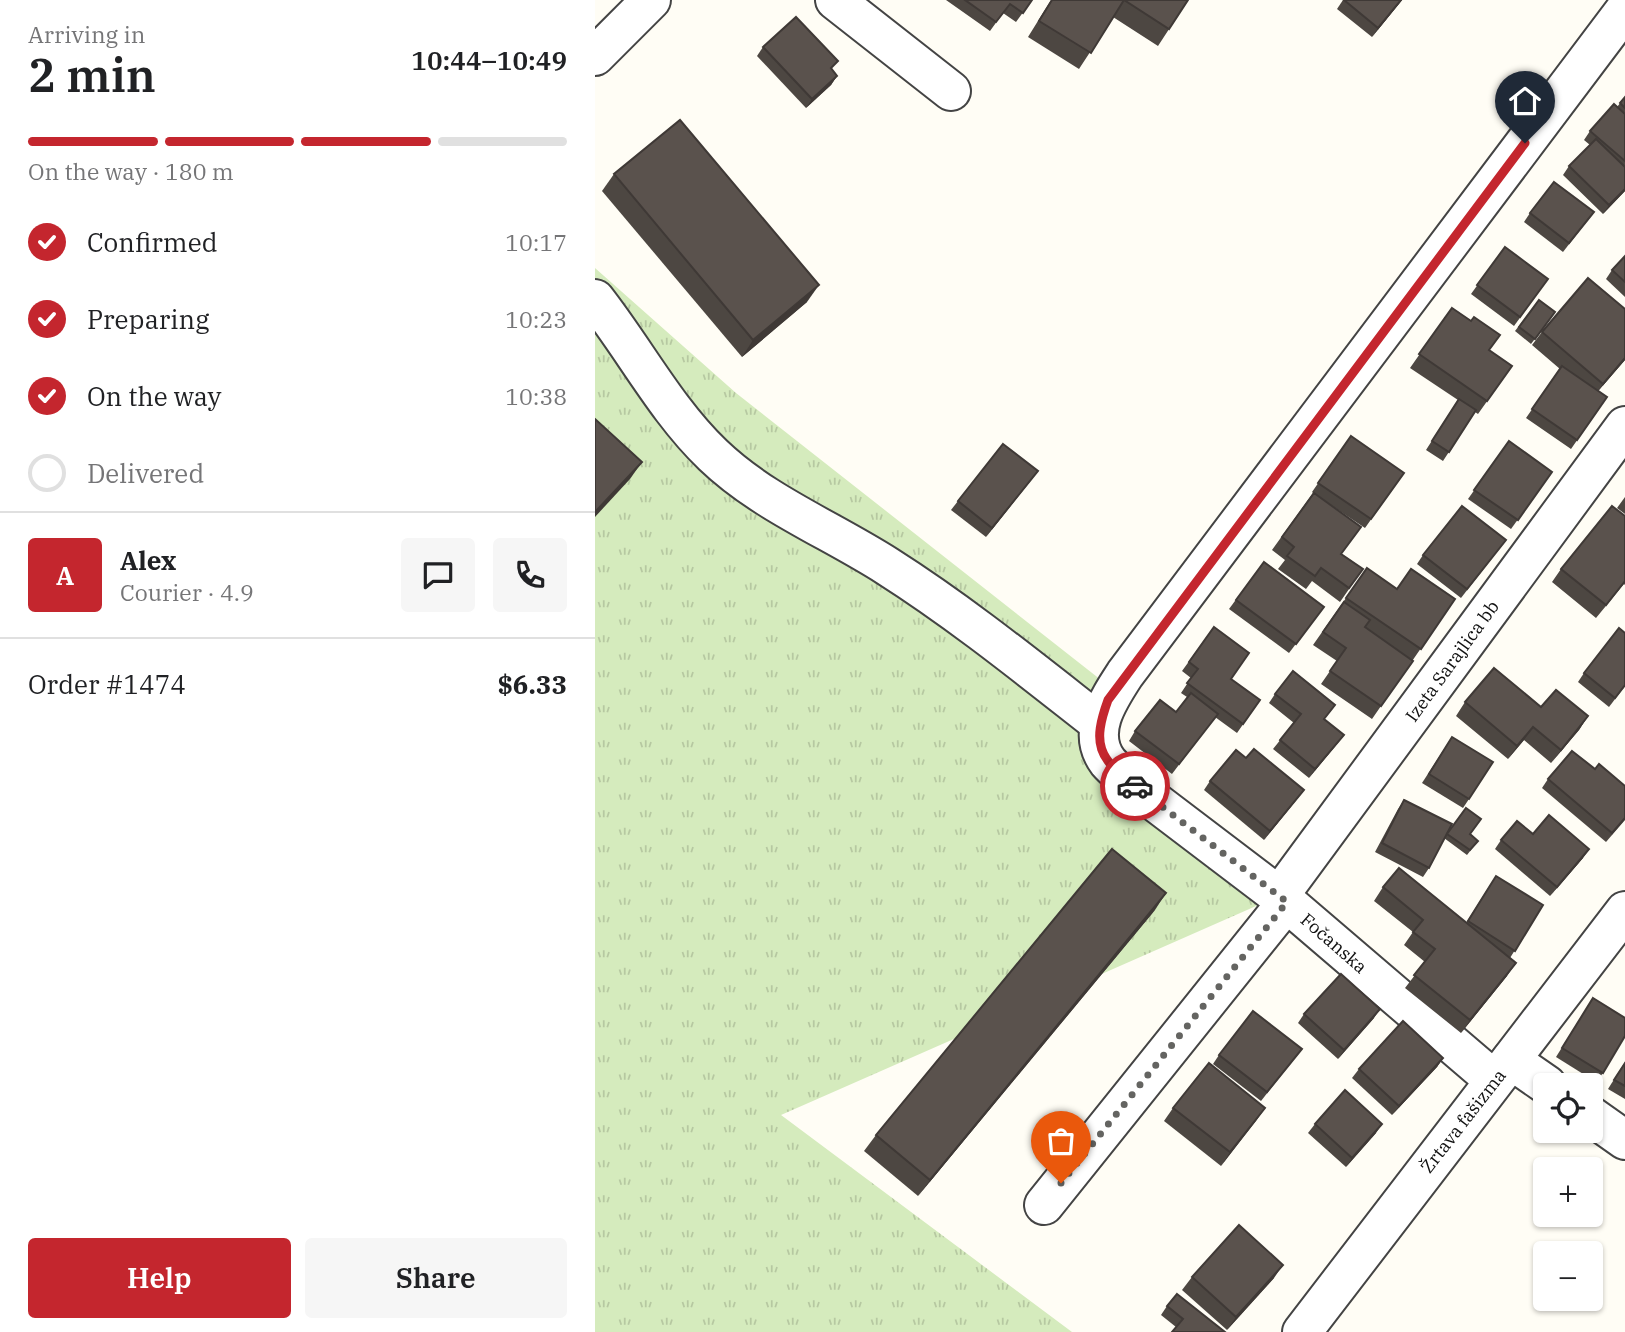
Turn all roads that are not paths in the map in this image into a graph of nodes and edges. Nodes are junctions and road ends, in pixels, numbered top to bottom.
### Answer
1 (651, 0) edge
2 (835, 0) edge
3 (1625, 10) edge
4 (595, 56) edge
5 (951, 91) dead end
6 (595, 299) edge
7 (1625, 426) edge
8 (1100, 723) junction
9 (1283, 899) junction
10 (1625, 911) edge
11 (1502, 1070) junction
12 (1533, 1081) edge
13 (1603, 1124) edge
14 (1625, 1140) edge
15 (1044, 1205) dead end
16 (1302, 1332) edge

1 - 4 street
2 - 5 street
3 - 8 street
6 - 8 street
7 - 9 street, Izeta Sarajlica bb
8 - 9 street, Fočanska
9 - 11 street, Fočanska
9 - 15 street, Izeta Sarajlica bb
10 - 11 street, Žrtava fašizma
11 - 12 street, Fočanska
11 - 16 street, Žrtava fašizma
13 - 14 street

